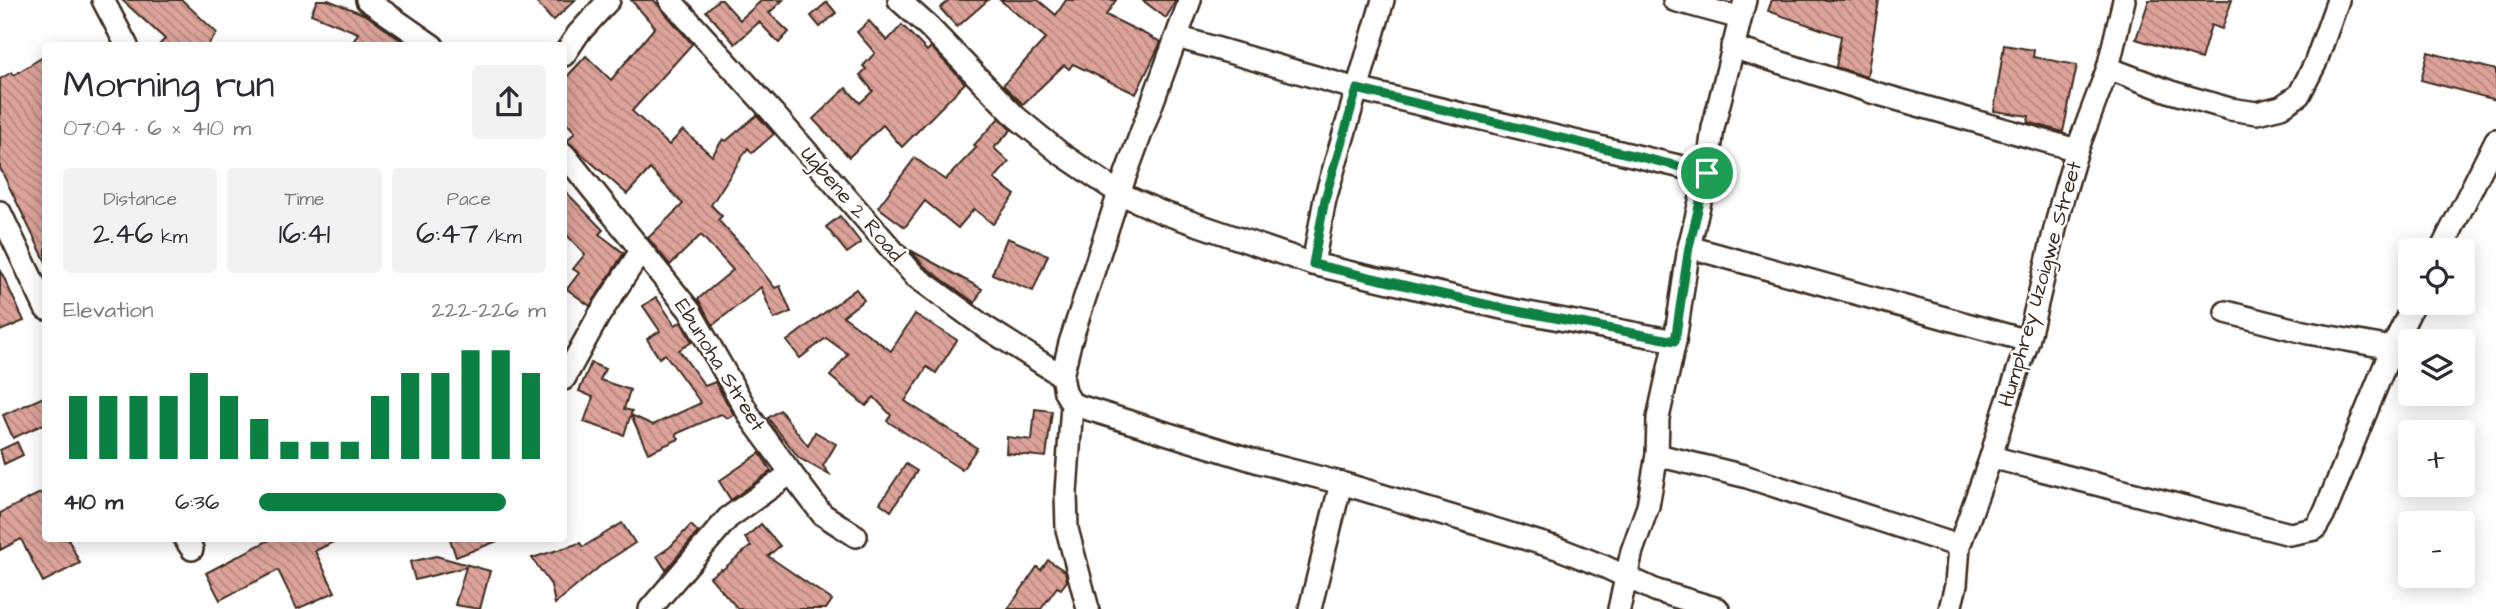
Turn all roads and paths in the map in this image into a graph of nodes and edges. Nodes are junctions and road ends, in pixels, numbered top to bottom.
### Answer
1 (103, 0) edge
2 (367, 0) edge
3 (609, 0) edge
4 (670, 0) edge
5 (899, 0) edge
6 (1190, 0) edge
7 (1383, 0) edge
8 (1674, 0) edge
9 (2124, 0) edge
10 (2338, 0) edge
11 (1743, 9) edge
12 (1177, 37) junction
13 (125, 42) edge
14 (427, 42) edge
15 (1732, 47) junction
16 (567, 50) edge
17 (2108, 68) junction
18 (1357, 89) junction
19 (2496, 140) edge
20 (2077, 150) junction
21 (567, 158) edge
22 (1707, 173) junction
23 (1119, 192) junction
24 (0, 212) edge
25 (2447, 238) edge
26 (1689, 247) junction
27 (642, 251) junction
28 (1313, 264) junction
29 (42, 301) edge
30 (2226, 312) dead end
31 (2408, 315) edge
32 (1675, 341) junction
33 (2028, 341) junction
34 (2392, 348) junction
35 (567, 373) edge
36 (1062, 376) junction
37 (1072, 404) junction
38 (1657, 455) junction
39 (1991, 457) junction
40 (791, 474) junction
41 (1341, 483) junction
42 (856, 536) dead end
43 (1959, 547) junction
44 (1627, 577) junction
45 (650, 609) edge
46 (1088, 609) edge
47 (1310, 609) edge
48 (1619, 609) edge
49 (1718, 609) edge
50 (1950, 609) edge

1 - 13 street
2 - 14 street
3 - 16 street
4 - 36 street, Ugbene 2 Road
5 - 23 street
6 - 12 street
7 - 18 street
8 - 11 street
9 - 17 street, Humphrey Uzoigwe Street
10 - 17 street
11 - 15 street
12 - 18 street
12 - 23 street
15 - 20 street
15 - 22 street
17 - 20 street, Humphrey Uzoigwe Street
18 - 22 street
18 - 28 street
19 - 25 street
20 - 33 street, Humphrey Uzoigwe Street
21 - 27 street, Ebunoha Street
22 - 26 street
23 - 28 street
23 - 36 street
24 - 29 street
26 - 32 street
26 - 33 street
27 - 35 street
27 - 40 street, Ebunoha Street
28 - 32 street
30 - 34 street
31 - 34 street
32 - 38 street
33 - 39 street, Humphrey Uzoigwe Street
34 - 39 street
36 - 37 street
37 - 41 street
37 - 46 street
38 - 43 street
38 - 44 street
39 - 43 street, Humphrey Uzoigwe Street
40 - 42 street, Ebunoha Street
40 - 45 street
41 - 44 street
41 - 47 street
43 - 50 street, Humphrey Uzoigwe Street
44 - 48 street
44 - 49 street

